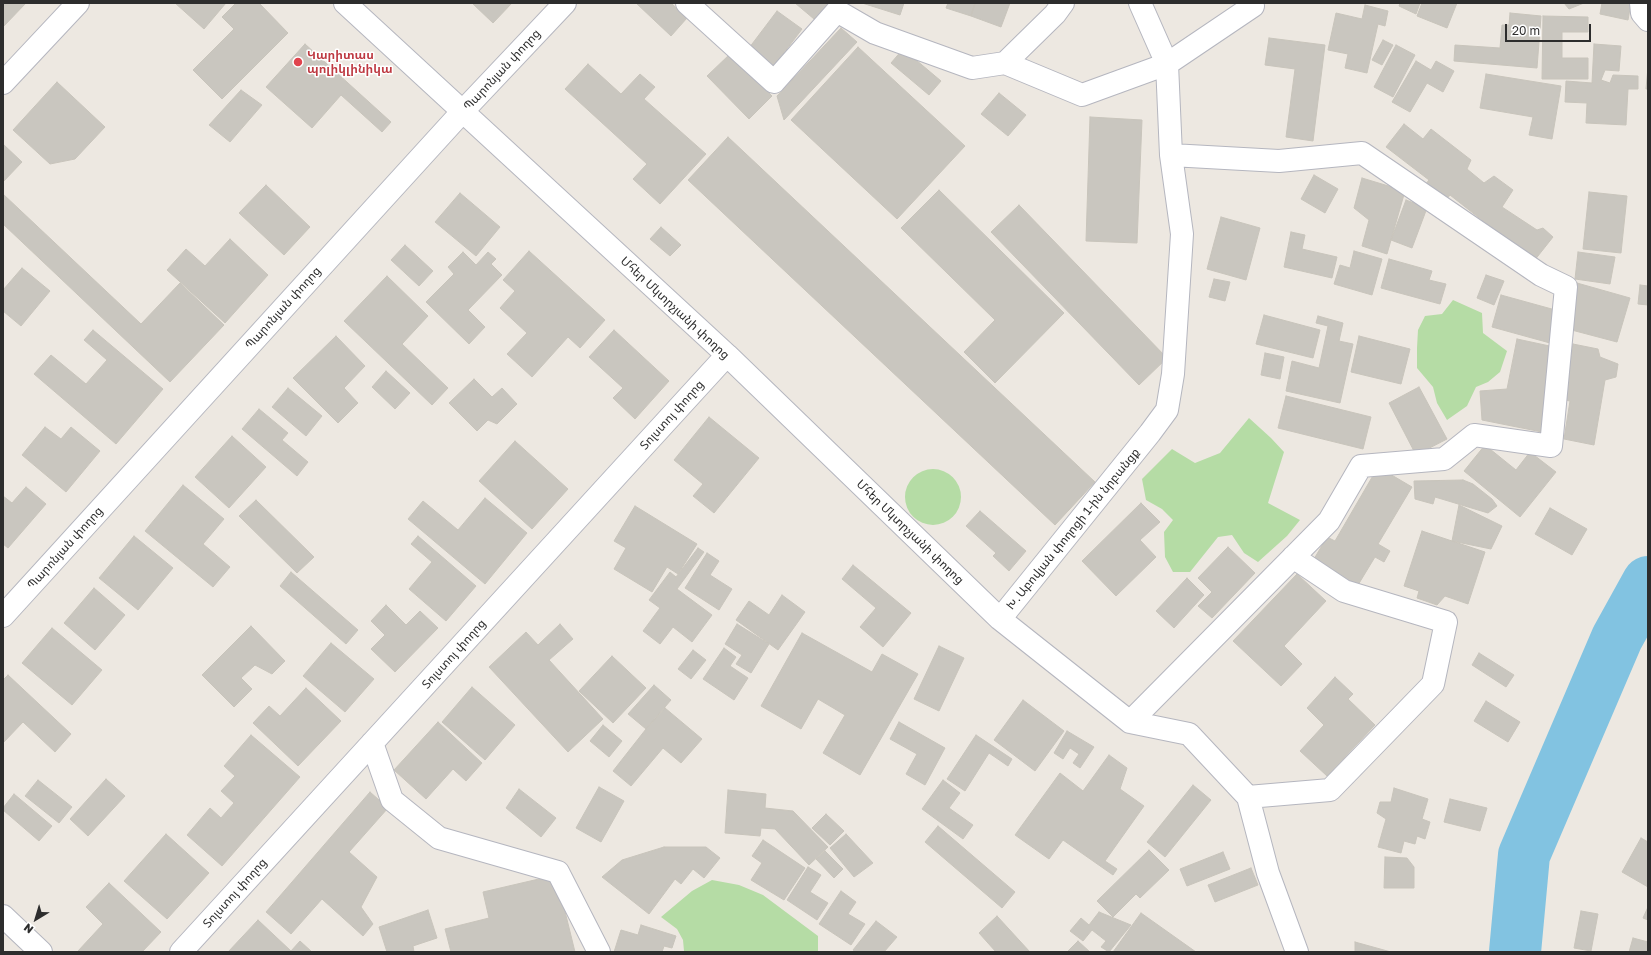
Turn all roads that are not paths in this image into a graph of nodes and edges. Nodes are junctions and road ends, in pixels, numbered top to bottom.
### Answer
1 (78, 3) edge
2 (345, 3) edge
3 (565, 3) edge
4 (686, 3) edge
5 (1063, 3) edge
6 (1140, 3) edge
7 (1641, 3) edge
8 (1253, 6) dead end
9 (1648, 20) edge
10 (1005, 63) junction
11 (1167, 64) junction
12 (3, 83) edge
13 (462, 112) junction
14 (1171, 155) junction
15 (727, 355) junction
16 (1293, 557) junction
17 (3, 616) edge
18 (1000, 619) junction
19 (1130, 722) junction
20 (372, 743) junction
21 (1248, 797) junction
22 (3, 916) edge
23 (41, 952) edge
24 (181, 952) edge
25 (599, 952) edge
26 (1297, 952) edge

1 - 12 street
2 - 13 street, Մհեր Մկտրչյանի փողոց
3 - 13 street, Պարոնյան փողոց
4 - 10 street
5 - 10 street
6 - 11 street, Խ․Աբովյան փողոցի 1-ին նրբանցք
7 - 9 street
8 - 11 street
10 - 11 street
11 - 14 street, Խ․Աբովյան փողոցի 1-ին նրբանցք
13 - 15 street, Մհեր Մկտրչյանի փողոց
13 - 17 street, Պարոնյան փողոց
14 - 16 street
14 - 18 street, Խ․Աբովյան փողոցի 1-ին նրբանցք
15 - 18 street, Մհեր Մկտրչյանի փողոց
15 - 20 street, Տոլստոյ փողոց
16 - 19 street
16 - 21 street
18 - 19 street, Խ․Աբովյան փողոցի 1-ին նրբանցք
19 - 21 street, Խ․Աբովյան փողոցի 1-ին նրբանցք
20 - 24 street, Տոլստոյ փողոց
20 - 25 street
21 - 26 street, Խ․Աբովյան փողոցի 1-ին նրբանցք
22 - 23 street

